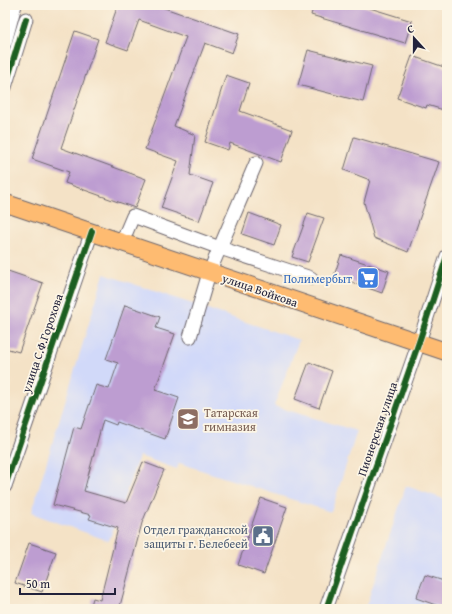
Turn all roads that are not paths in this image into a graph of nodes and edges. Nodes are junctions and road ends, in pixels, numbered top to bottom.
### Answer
1 (15, 5) edge
2 (26, 19) dead end
3 (5, 42) edge
4 (5, 87) edge
5 (256, 163) dead end
6 (5, 203) edge
7 (92, 231) junction
8 (122, 242) junction
9 (220, 248) junction
10 (447, 256) edge
11 (209, 272) junction
12 (311, 278) dead end
13 (190, 336) dead end
14 (419, 342) junction
15 (447, 352) edge
16 (5, 486) edge
17 (326, 609) edge

1 - 3 street
2 - 4 street
5 - 9 street
6 - 7 main road, улица Войкова
7 - 8 main road, улица Войкова
7 - 16 street, улица С.Ф.Горохова
8 - 9 street
8 - 11 main road, улица Войкова
9 - 11 street
9 - 12 street
10 - 14 street, Пионерская улица
11 - 13 street
11 - 14 main road, улица Войкова
14 - 15 main road, улица Войкова
14 - 17 street, Пионерская улица

